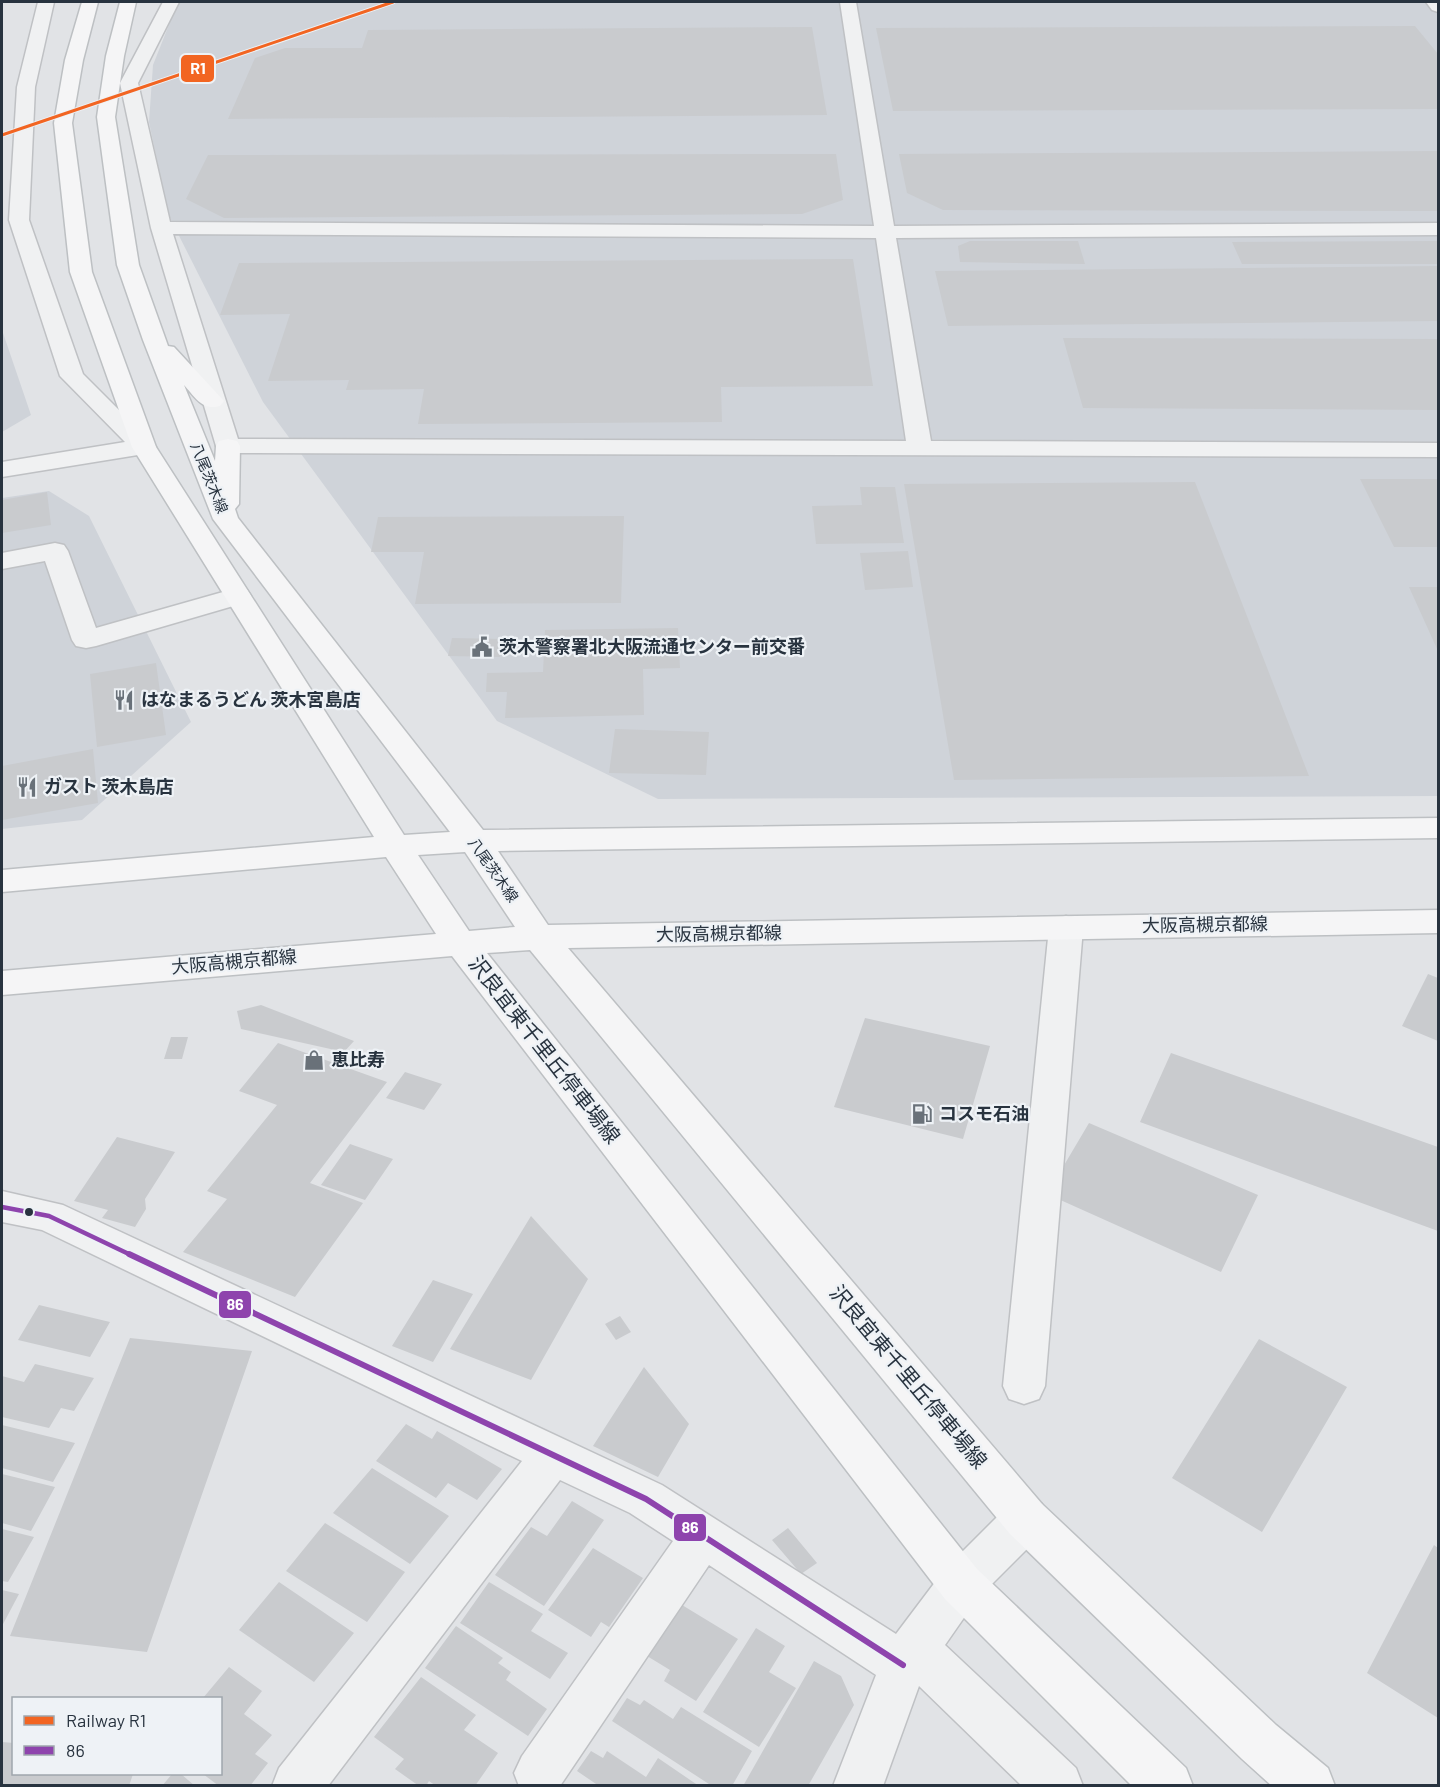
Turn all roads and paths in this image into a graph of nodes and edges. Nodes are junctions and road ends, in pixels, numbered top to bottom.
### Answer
1 (46, 2) edge
2 (90, 2) edge
3 (128, 2) edge
4 (171, 2) edge
5 (848, 2) edge
6 (1434, 2) edge
7 (1438, 7) edge
8 (162, 228) junction
9 (1438, 229) edge
10 (885, 232) junction
11 (154, 340) junction
12 (212, 401) junction
13 (228, 446) junction
14 (144, 447) junction
15 (920, 450) junction
16 (1438, 450) edge
17 (2, 469) edge
18 (226, 519) junction
19 (2, 561) edge
20 (237, 596) junction
21 (1438, 828) edge
22 (474, 841) junction
23 (395, 846) junction
24 (2, 881) edge
25 (1438, 921) edge
26 (1066, 928) junction
27 (539, 937) junction
28 (459, 942) junction
29 (2, 983) edge
30 (2, 1207) edge
31 (1024, 1386) dead end
32 (553, 1455) junction
33 (1026, 1519) junction
34 (703, 1536) junction
35 (962, 1584) junction
36 (908, 1657) junction
37 (539, 1773) dead end
38 (297, 1785) edge
39 (858, 1785) edge
40 (1058, 1785) edge
41 (1168, 1785) edge
42 (1310, 1785) edge

1 - 14 street
2 - 14 main road, 八尾茨木線
3 - 11 main road, 八尾茨木線
4 - 8 street
5 - 10 street
6 - 7 street
8 - 10 street
8 - 12 street
9 - 10 street
10 - 15 street
11 - 12 main road
11 - 18 main road, 八尾茨木線
12 - 13 street
13 - 15 street
13 - 18 main road
14 - 17 street
14 - 20 main road, 八尾茨木線
15 - 16 street
18 - 22 main road, 八尾茨木線
19 - 20 street
20 - 23 main road, 八尾茨木線
21 - 22 main road
22 - 23 main road
22 - 27 main road, 八尾茨木線
23 - 24 main road
23 - 28 main road, 八尾茨木線
25 - 26 main road, 大阪高槻京都線
26 - 27 main road, 大阪高槻京都線
26 - 31 street
27 - 28 main road, 大阪高槻京都線
27 - 33 main road, 沢良宜東千里丘停車場線
28 - 29 main road, 大阪高槻京都線
28 - 35 main road, 沢良宜東千里丘停車場線
30 - 32 street
32 - 34 street
32 - 38 street
33 - 35 street
33 - 42 main road, 沢良宜東千里丘停車場線
34 - 36 street
34 - 37 street
35 - 36 street
35 - 41 main road, 沢良宜東千里丘停車場線
36 - 39 street
36 - 40 street

